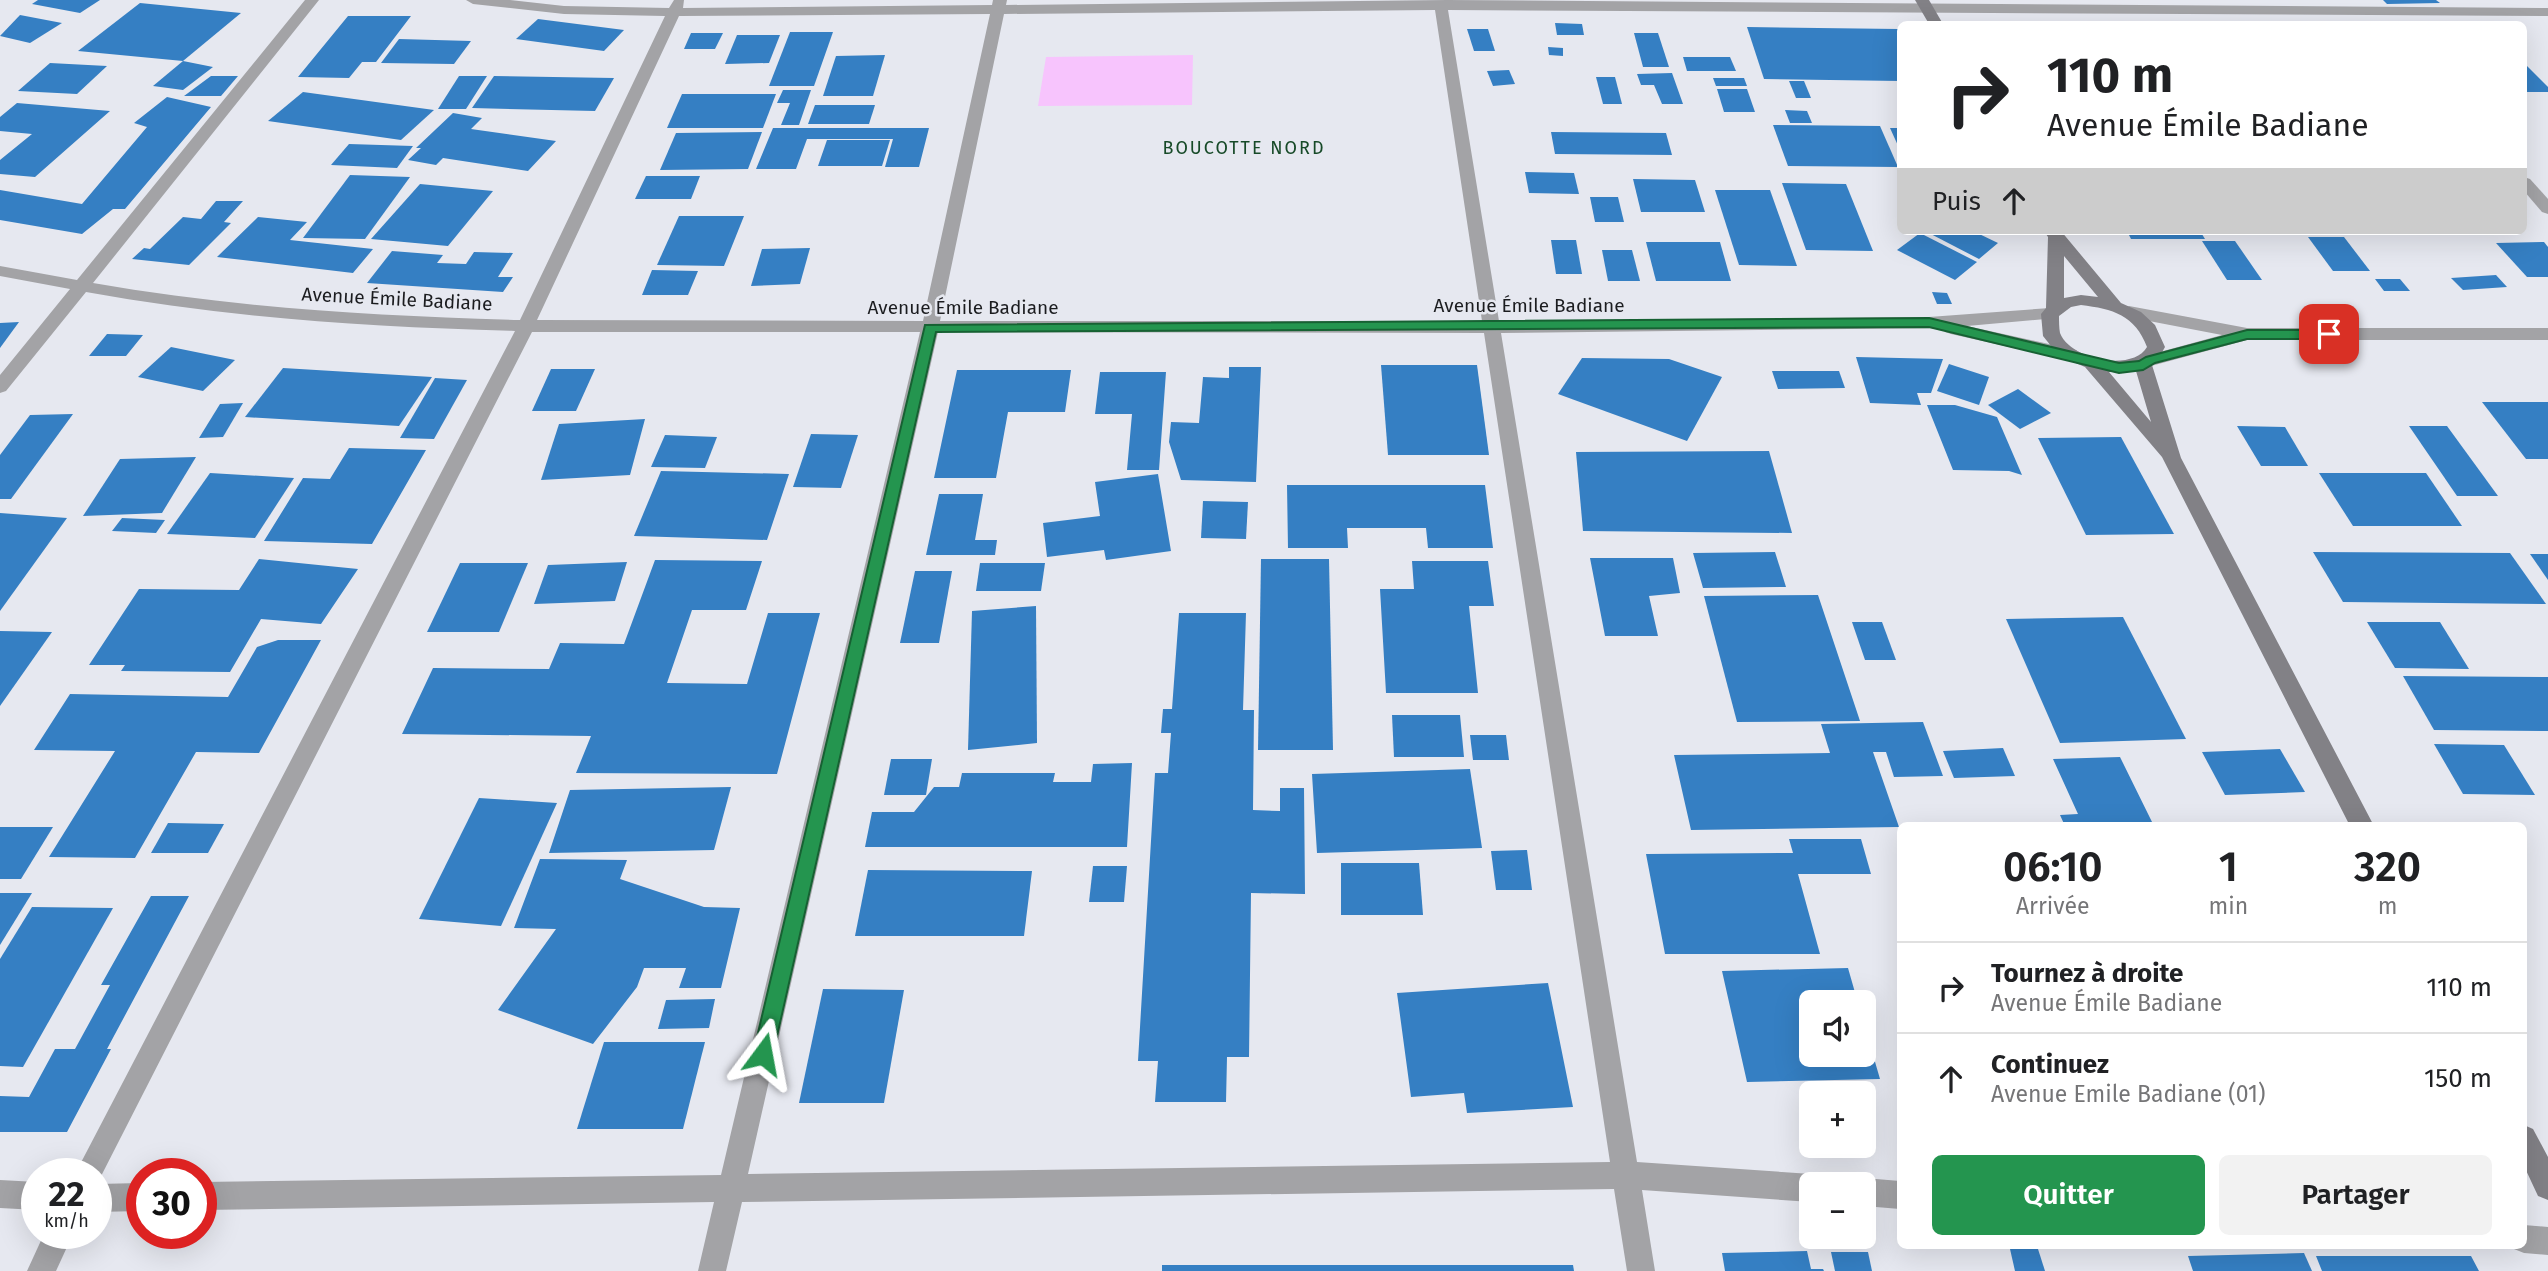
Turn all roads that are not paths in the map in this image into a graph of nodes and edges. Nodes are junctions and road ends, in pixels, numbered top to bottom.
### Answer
1 (312, 0) edge
2 (473, 0) edge
3 (1440, 3) edge
4 (1924, 4) edge
5 (999, 5) edge
6 (677, 6) edge
7 (2362, 6) edge
8 (2548, 12) edge
9 (1934, 21) edge
10 (2376, 21) edge
11 (2527, 185) edge
12 (2548, 209) edge
13 (2054, 235) edge
14 (2055, 235) edge
15 (0, 271) edge
16 (80, 285) junction
17 (2122, 309) junction
18 (2053, 311) junction
19 (1929, 323) junction
20 (526, 326) junction
21 (1493, 327) junction
22 (930, 328) junction
23 (2247, 334) junction
24 (2548, 334) edge
25 (2083, 360) junction
26 (2147, 363) junction
27 (0, 387) edge
28 (2172, 458) junction
29 (2360, 822) edge
30 (2527, 1145) edge
31 (97, 1158) edge
32 (1626, 1175) junction
33 (2548, 1186) edge
34 (1799, 1187) edge
35 (732, 1188) junction
36 (1876, 1193) edge
37 (0, 1194) edge
38 (21, 1195) edge
39 (1897, 1195) edge
40 (217, 1196) edge
41 (2527, 1239) edge
42 (2548, 1241) edge
43 (52, 1249) edge
44 (41, 1271) edge
45 (712, 1271) edge
46 (1641, 1271) edge

1 - 16 street
2 - 6 street
3 - 4 street
3 - 5 street
3 - 21 street
4 - 7 street
4 - 9 street
5 - 6 street
5 - 22 street
6 - 20 street
7 - 8 street
7 - 10 street
11 - 12 street
13 - 18 street
14 - 17 street
15 - 16 street, Avenue Émile Badiane
16 - 20 street, Avenue Émile Badiane
16 - 27 street
17 - 18 street
17 - 23 street
17 - 26 street
18 - 19 street
18 - 25 street
19 - 21 street, Avenue Émile Badiane
19 - 25 street
20 - 22 street, Avenue Émile Badiane
20 - 31 street
21 - 22 street, Avenue Émile Badiane
21 - 32 street
22 - 35 street
23 - 24 street
23 - 26 street
25 - 26 street
25 - 28 street
26 - 28 street
28 - 29 street
30 - 33 street
32 - 34 street
32 - 35 street
32 - 46 street
35 - 40 street
35 - 45 street
36 - 39 street
37 - 38 street
41 - 42 street
43 - 44 street

